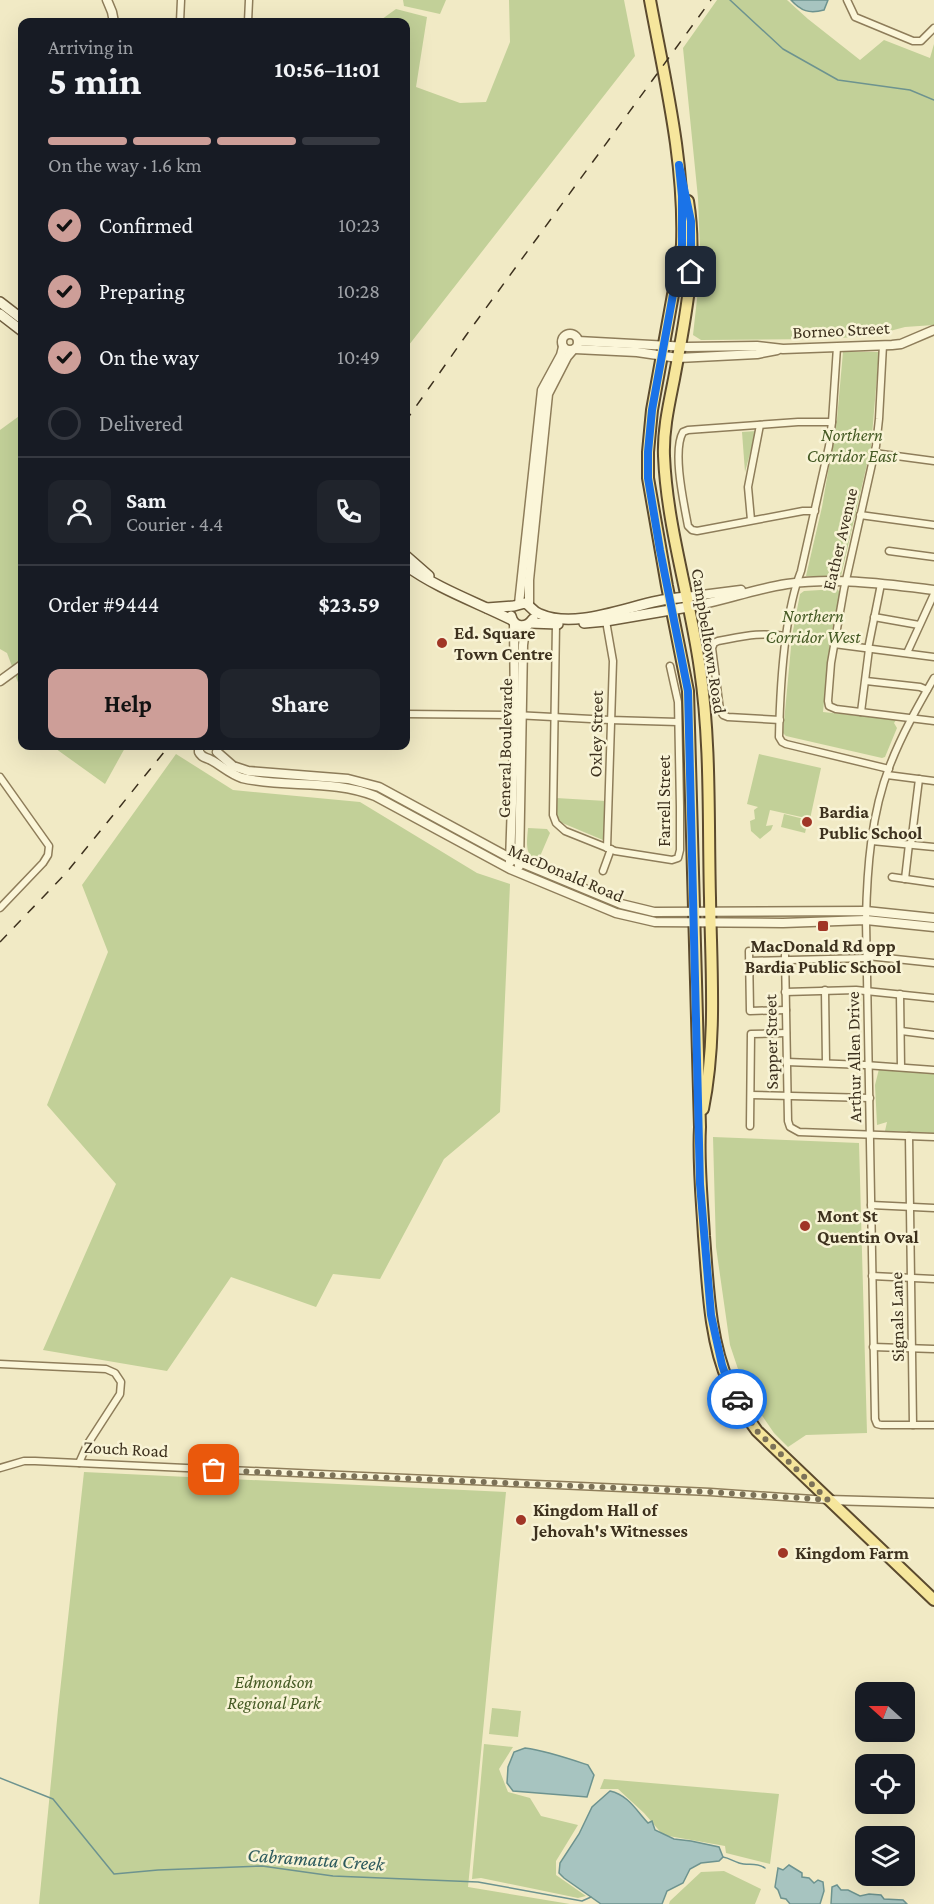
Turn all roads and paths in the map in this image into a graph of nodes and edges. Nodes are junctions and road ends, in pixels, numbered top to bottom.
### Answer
1 (107, 0) edge
2 (181, 0) edge
3 (249, 0) edge
4 (650, 0) edge
5 (847, 0) edge
6 (113, 18) edge
7 (180, 18) edge
8 (248, 18) edge
9 (934, 28) edge
10 (679, 165) junction
11 (0, 302) edge
12 (0, 314) edge
13 (18, 316) edge
14 (18, 328) edge
15 (934, 330) edge
16 (883, 345) junction
17 (575, 346) junction
18 (680, 346) junction
19 (563, 347) junction
20 (837, 347) junction
21 (783, 349) junction
22 (663, 351) junction
23 (678, 358) junction
24 (832, 422) junction
25 (760, 425) junction
26 (874, 453) junction
27 (542, 454) junction
28 (934, 460) edge
29 (532, 487) junction
30 (815, 512) junction
31 (860, 515) junction
32 (751, 520) junction
33 (934, 525) edge
34 (889, 551) dead end
35 (934, 557) edge
36 (410, 559) edge
37 (410, 568) edge
38 (846, 581) junction
39 (797, 583) junction
40 (881, 584) junction
41 (440, 586) junction
42 (934, 592) edge
43 (687, 602) junction
44 (670, 604) junction
45 (524, 606) junction
46 (487, 608) junction
47 (580, 618) junction
48 (874, 618) junction
49 (513, 621) junction
50 (606, 621) junction
51 (529, 624) junction
52 (556, 624) junction
53 (920, 625) junction
54 (787, 636) junction
55 (834, 644) junction
56 (869, 649) junction
57 (907, 654) junction
58 (934, 657) edge
59 (670, 666) dead end
60 (18, 668) edge
61 (934, 678) edge
62 (1, 680) edge
63 (866, 681) junction
64 (927, 690) junction
65 (861, 712) junction
66 (410, 714) edge
67 (519, 715) junction
68 (555, 717) junction
69 (911, 718) junction
70 (610, 720) junction
71 (780, 720) junction
72 (934, 721) edge
73 (678, 722) junction
74 (198, 750) edge
75 (216, 750) edge
76 (219, 750) edge
77 (209, 759) junction
78 (888, 772) junction
79 (0, 777) edge
80 (919, 779) junction
81 (934, 781) edge
82 (377, 791) junction
83 (872, 840) junction
84 (910, 844) junction
85 (934, 847) edge
86 (609, 849) junction
87 (510, 858) junction
88 (519, 862) junction
89 (510, 868) junction
90 (603, 871) dead end
91 (519, 873) junction
92 (892, 877) dead end
93 (905, 879) junction
94 (934, 883) edge
95 (0, 908) edge
96 (866, 916) junction
97 (695, 917) junction
98 (710, 917) junction
99 (934, 918) edge
100 (934, 927) edge
101 (749, 951) dead end
102 (867, 957) junction
103 (785, 958) junction
104 (749, 961) junction
105 (934, 963) edge
106 (825, 990) junction
107 (868, 990) junction
108 (785, 992) junction
109 (900, 994) junction
110 (934, 998) edge
111 (786, 1010) junction
112 (901, 1031) junction
113 (786, 1033) junction
114 (934, 1035) edge
115 (787, 1062) junction
116 (826, 1064) junction
117 (869, 1065) junction
118 (901, 1067) junction
119 (934, 1070) edge
120 (752, 1095) junction
121 (787, 1096) junction
122 (870, 1098) junction
123 (750, 1126) dead end
124 (700, 1127) junction
125 (870, 1134) junction
126 (909, 1136) junction
127 (934, 1137) edge
128 (871, 1205) junction
129 (910, 1207) junction
130 (934, 1208) edge
131 (872, 1276) junction
132 (911, 1278) junction
133 (934, 1279) edge
134 (873, 1347) junction
135 (912, 1348) junction
136 (934, 1349) edge
137 (0, 1364) edge
138 (914, 1425) junction
139 (934, 1425) edge
140 (79, 1463) junction
141 (0, 1467) edge
142 (828, 1500) junction
143 (853, 1500) junction
144 (934, 1503) edge
145 (845, 1515) junction
146 (934, 1600) edge

1 - 6 street
2 - 7 street
3 - 8 street
4 - 10 main road, Campbelltown Road
5 - 9 street
10 - 18 main road, Campbelltown Road
10 - 22 main road, Campbelltown Road
11 - 13 main road
12 - 14 main road
15 - 16 street, Borneo Street
16 - 20 street, Borneo Street
16 - 26 street, Eather Avenue
17 - 19 street
17 - 19 street
17 - 22 street
17 - 27 street
18 - 21 street, Borneo Street
18 - 22 street, Borneo Street
18 - 23 main road, Campbelltown Road
19 - 29 street
20 - 21 street, Borneo Street
20 - 24 street
21 - 23 street, Borneo Street
22 - 23 street, Borneo Street
22 - 44 main road, Campbelltown Road
23 - 43 main road, Campbelltown Road
24 - 25 street
24 - 30 street
25 - 32 street
25 - 32 street
26 - 28 street
26 - 31 street, Eather Avenue
27 - 29 street
27 - 45 street
29 - 45 street
30 - 32 street
30 - 39 street
31 - 33 street
31 - 38 street, Eather Avenue
34 - 35 street
36 - 41 main road
37 - 41 main road
38 - 39 street
38 - 40 street
38 - 55 street, Eather Avenue
39 - 43 street
39 - 54 street
40 - 42 street
40 - 48 street
41 - 46 main road
42 - 53 street
43 - 44 main road
43 - 98 main road, Campbelltown Road
44 - 47 main road
44 - 50 main road
44 - 97 main road, Campbelltown Road
45 - 46 main road
45 - 47 main road
45 - 49 main road
45 - 51 main road
46 - 49 main road
47 - 50 main road
48 - 53 street
48 - 56 street
49 - 51 main road
49 - 67 street
50 - 52 main road
50 - 70 street, Oxley Street
51 - 52 main road
51 - 67 street, General Boulevarde
52 - 68 street, Farrell Street
53 - 57 street
54 - 71 street
54 - 71 street
55 - 56 street
55 - 65 street, Eather Avenue
56 - 57 street
56 - 63 street
57 - 58 street
59 - 73 street, Farrell Street
60 - 62 street
61 - 64 street, Arthur Allen Drive
63 - 64 street
63 - 65 street
64 - 69 street, Arthur Allen Drive
65 - 69 street
66 - 67 street
67 - 68 street
67 - 87 street
67 - 88 street, General Boulevarde
68 - 70 street
68 - 86 street, Farrell Street
69 - 72 street
69 - 78 street, Arthur Allen Drive
70 - 73 street
70 - 86 street, Oxley Street
71 - 78 street
73 - 86 street, Farrell Street
74 - 77 street, MacDonald Road
75 - 77 street
76 - 82 street, MacDonald Road
77 - 82 street, MacDonald Road
78 - 80 street
78 - 83 street, Arthur Allen Drive
79 - 95 street
80 - 81 street
80 - 84 street
82 - 87 street, MacDonald Road
82 - 89 street, MacDonald Road
83 - 84 street
83 - 96 street, Arthur Allen Drive
84 - 85 street
84 - 93 street
86 - 90 street, Oxley Street
87 - 88 street, MacDonald Road
87 - 89 street
88 - 91 street, General Boulevarde
88 - 97 street, MacDonald Road
89 - 91 street, MacDonald Road
91 - 97 street, MacDonald Road
92 - 93 street
93 - 94 street
96 - 98 street, MacDonald Road
96 - 99 street, MacDonald Road
96 - 100 street, MacDonald Road
96 - 102 street, Arthur Allen Drive
97 - 98 street, MacDonald Road
97 - 124 main road, Campbelltown Road
98 - 124 main road, Campbelltown Road
101 - 104 street
102 - 103 street
102 - 105 street
102 - 107 street, Arthur Allen Drive
103 - 104 street
103 - 108 street, Sapper Street
104 - 111 street
106 - 107 street
106 - 108 street
106 - 116 street
107 - 109 street
107 - 117 street, Arthur Allen Drive
108 - 111 street, Sapper Street
109 - 110 street
109 - 112 street
111 - 113 street, Sapper Street
112 - 114 street
112 - 118 street
113 - 115 street, Sapper Street
113 - 120 street
115 - 116 street
115 - 121 street, Sapper Street
116 - 117 street
117 - 118 street
117 - 122 street, Arthur Allen Drive
118 - 119 street
120 - 121 street
120 - 123 street
121 - 122 street
121 - 125 street, Sapper Street
122 - 125 street, Arthur Allen Drive
124 - 142 main road, Campbelltown Road
125 - 126 street
125 - 128 street, Arthur Allen Drive
126 - 127 street
126 - 129 street, Signals Lane
128 - 129 street
128 - 131 street, Arthur Allen Drive
129 - 130 street
129 - 132 street, Signals Lane
131 - 132 street
131 - 134 street, Arthur Allen Drive
132 - 133 street
132 - 135 street, Signals Lane
134 - 135 street
134 - 138 street, Arthur Allen Drive
135 - 136 street
135 - 138 street, Signals Lane
137 - 140 street
138 - 139 street
140 - 141 street, Zouch Road
140 - 142 street, Zouch Road
142 - 143 street, Zouch Road
142 - 145 main road, Campbelltown Road
143 - 144 street, Zouch Road
143 - 145 street
145 - 146 main road, Campbelltown Road

